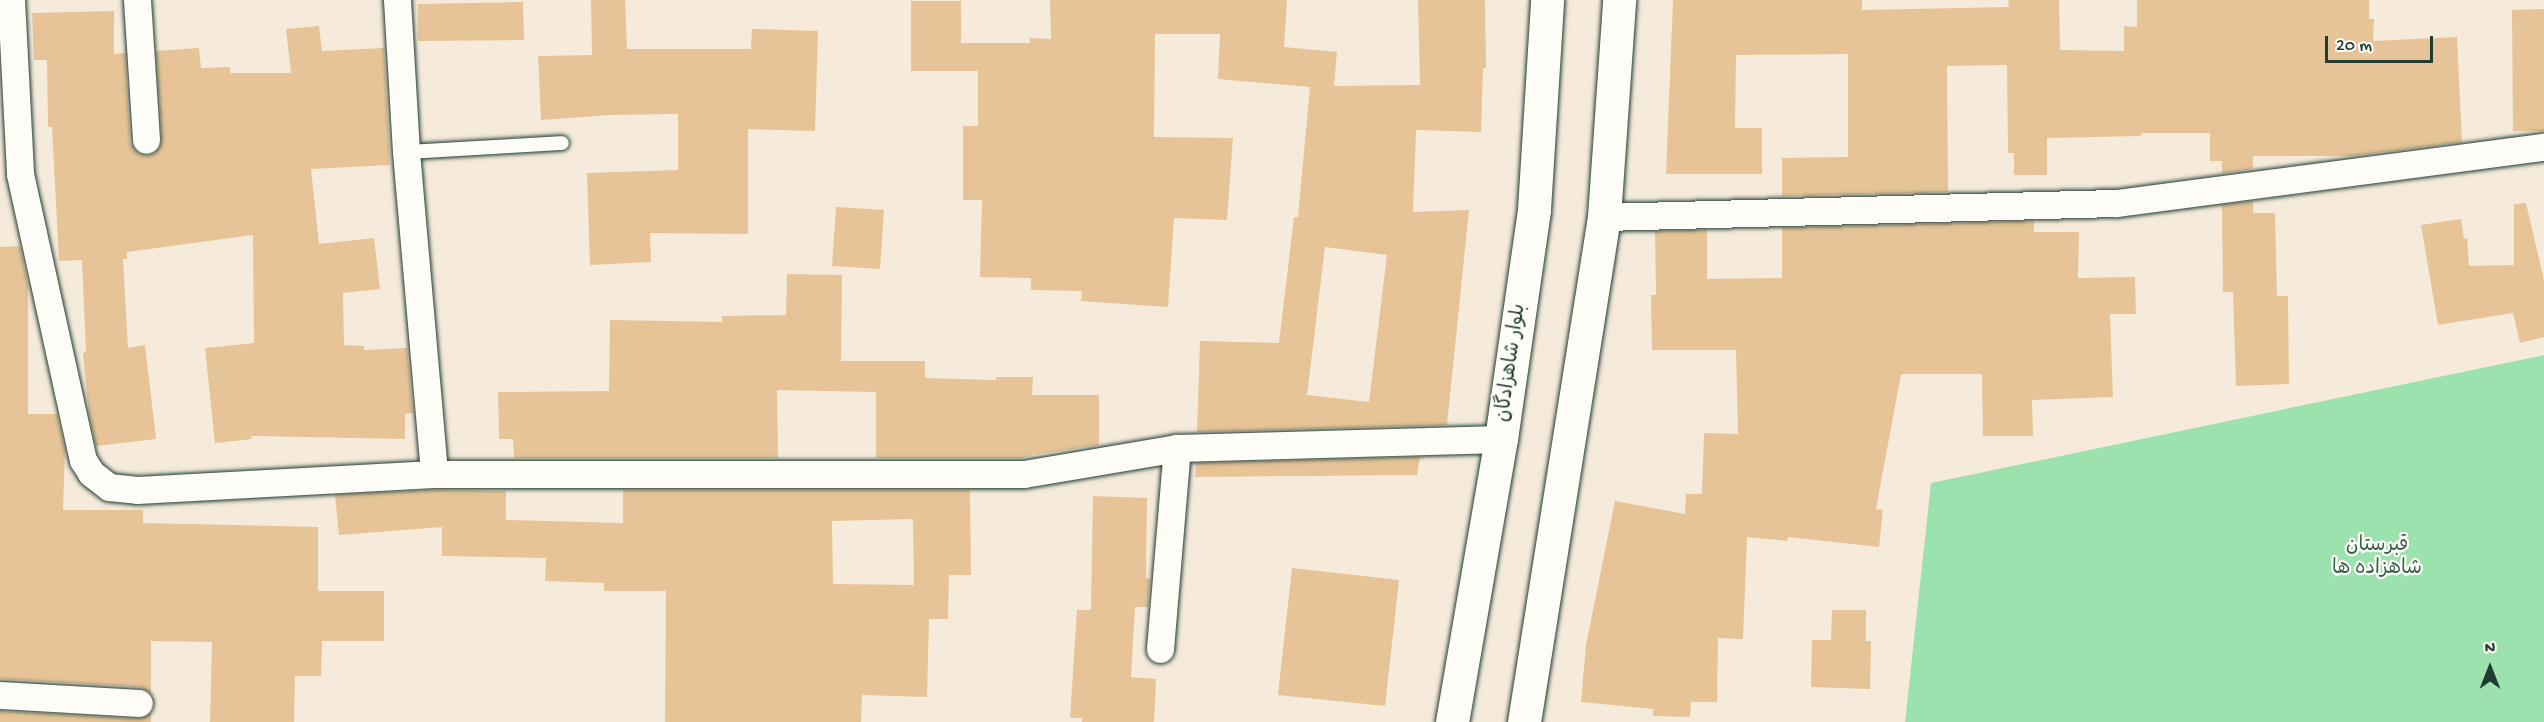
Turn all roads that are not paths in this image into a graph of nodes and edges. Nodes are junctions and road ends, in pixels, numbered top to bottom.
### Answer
1 (11, 0) edge
2 (137, 0) edge
3 (398, 0) edge
4 (1547, 0) edge
5 (1619, 0) edge
6 (146, 140) dead end
7 (562, 142) dead end
8 (2544, 147) edge
9 (406, 152) junction
10 (1604, 217) junction
11 (1501, 440) junction
12 (1177, 448) junction
13 (434, 474) junction
14 (1160, 649) dead end
15 (0, 695) edge
16 (139, 703) dead end
17 (1452, 722) edge
18 (1524, 722) edge

1 - 13 street
2 - 6 street
3 - 9 street
4 - 11 main road, بلوار شاهزادگان
5 - 10 main road
7 - 9 lane
8 - 10 street
9 - 13 street
10 - 18 main road
11 - 12 street
11 - 17 main road, بلوار شاهزادگان
12 - 13 street
12 - 14 street
15 - 16 street

